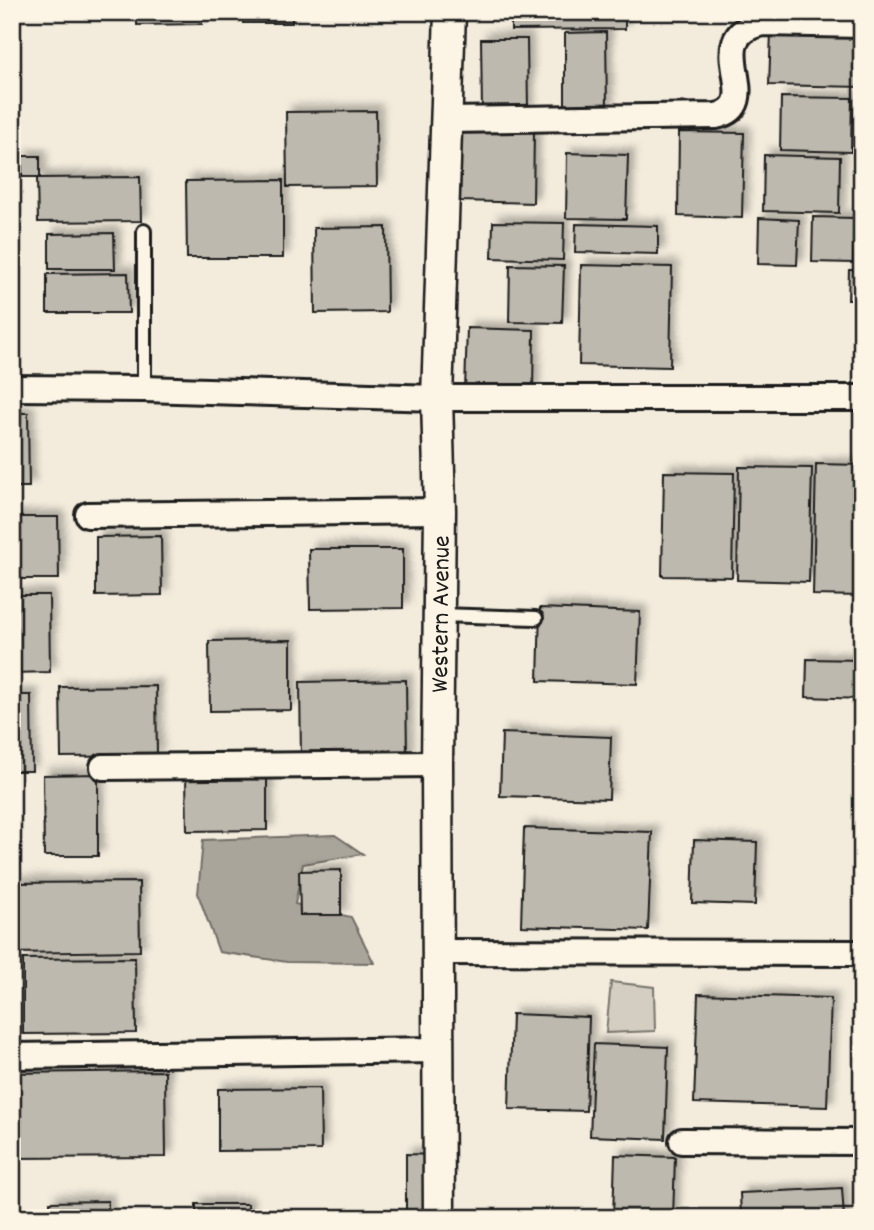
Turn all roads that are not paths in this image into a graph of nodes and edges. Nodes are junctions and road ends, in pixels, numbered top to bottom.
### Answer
1 (450, 12) edge
2 (862, 25) edge
3 (447, 120) junction
4 (144, 231) dead end
5 (12, 388) edge
6 (144, 389) junction
7 (437, 398) junction
8 (862, 398) edge
9 (440, 511) junction
10 (88, 515) dead end
11 (439, 615) junction
12 (536, 618) dead end
13 (437, 764) junction
14 (103, 768) dead end
15 (437, 952) junction
16 (862, 953) edge
17 (438, 1050) junction
18 (12, 1056) edge
19 (682, 1141) dead end
20 (862, 1142) edge
21 (439, 1218) edge

1 - 3 street, Western Avenue
2 - 3 street
3 - 7 street, Western Avenue
4 - 6 lane
5 - 6 street
6 - 7 street
7 - 8 street
7 - 9 street, Western Avenue
9 - 10 street
9 - 11 street, Western Avenue
11 - 12 lane
11 - 13 street, Western Avenue
13 - 14 street
13 - 15 street, Western Avenue
15 - 16 street
15 - 17 street, Western Avenue
17 - 18 street
17 - 21 street, Western Avenue
19 - 20 street

